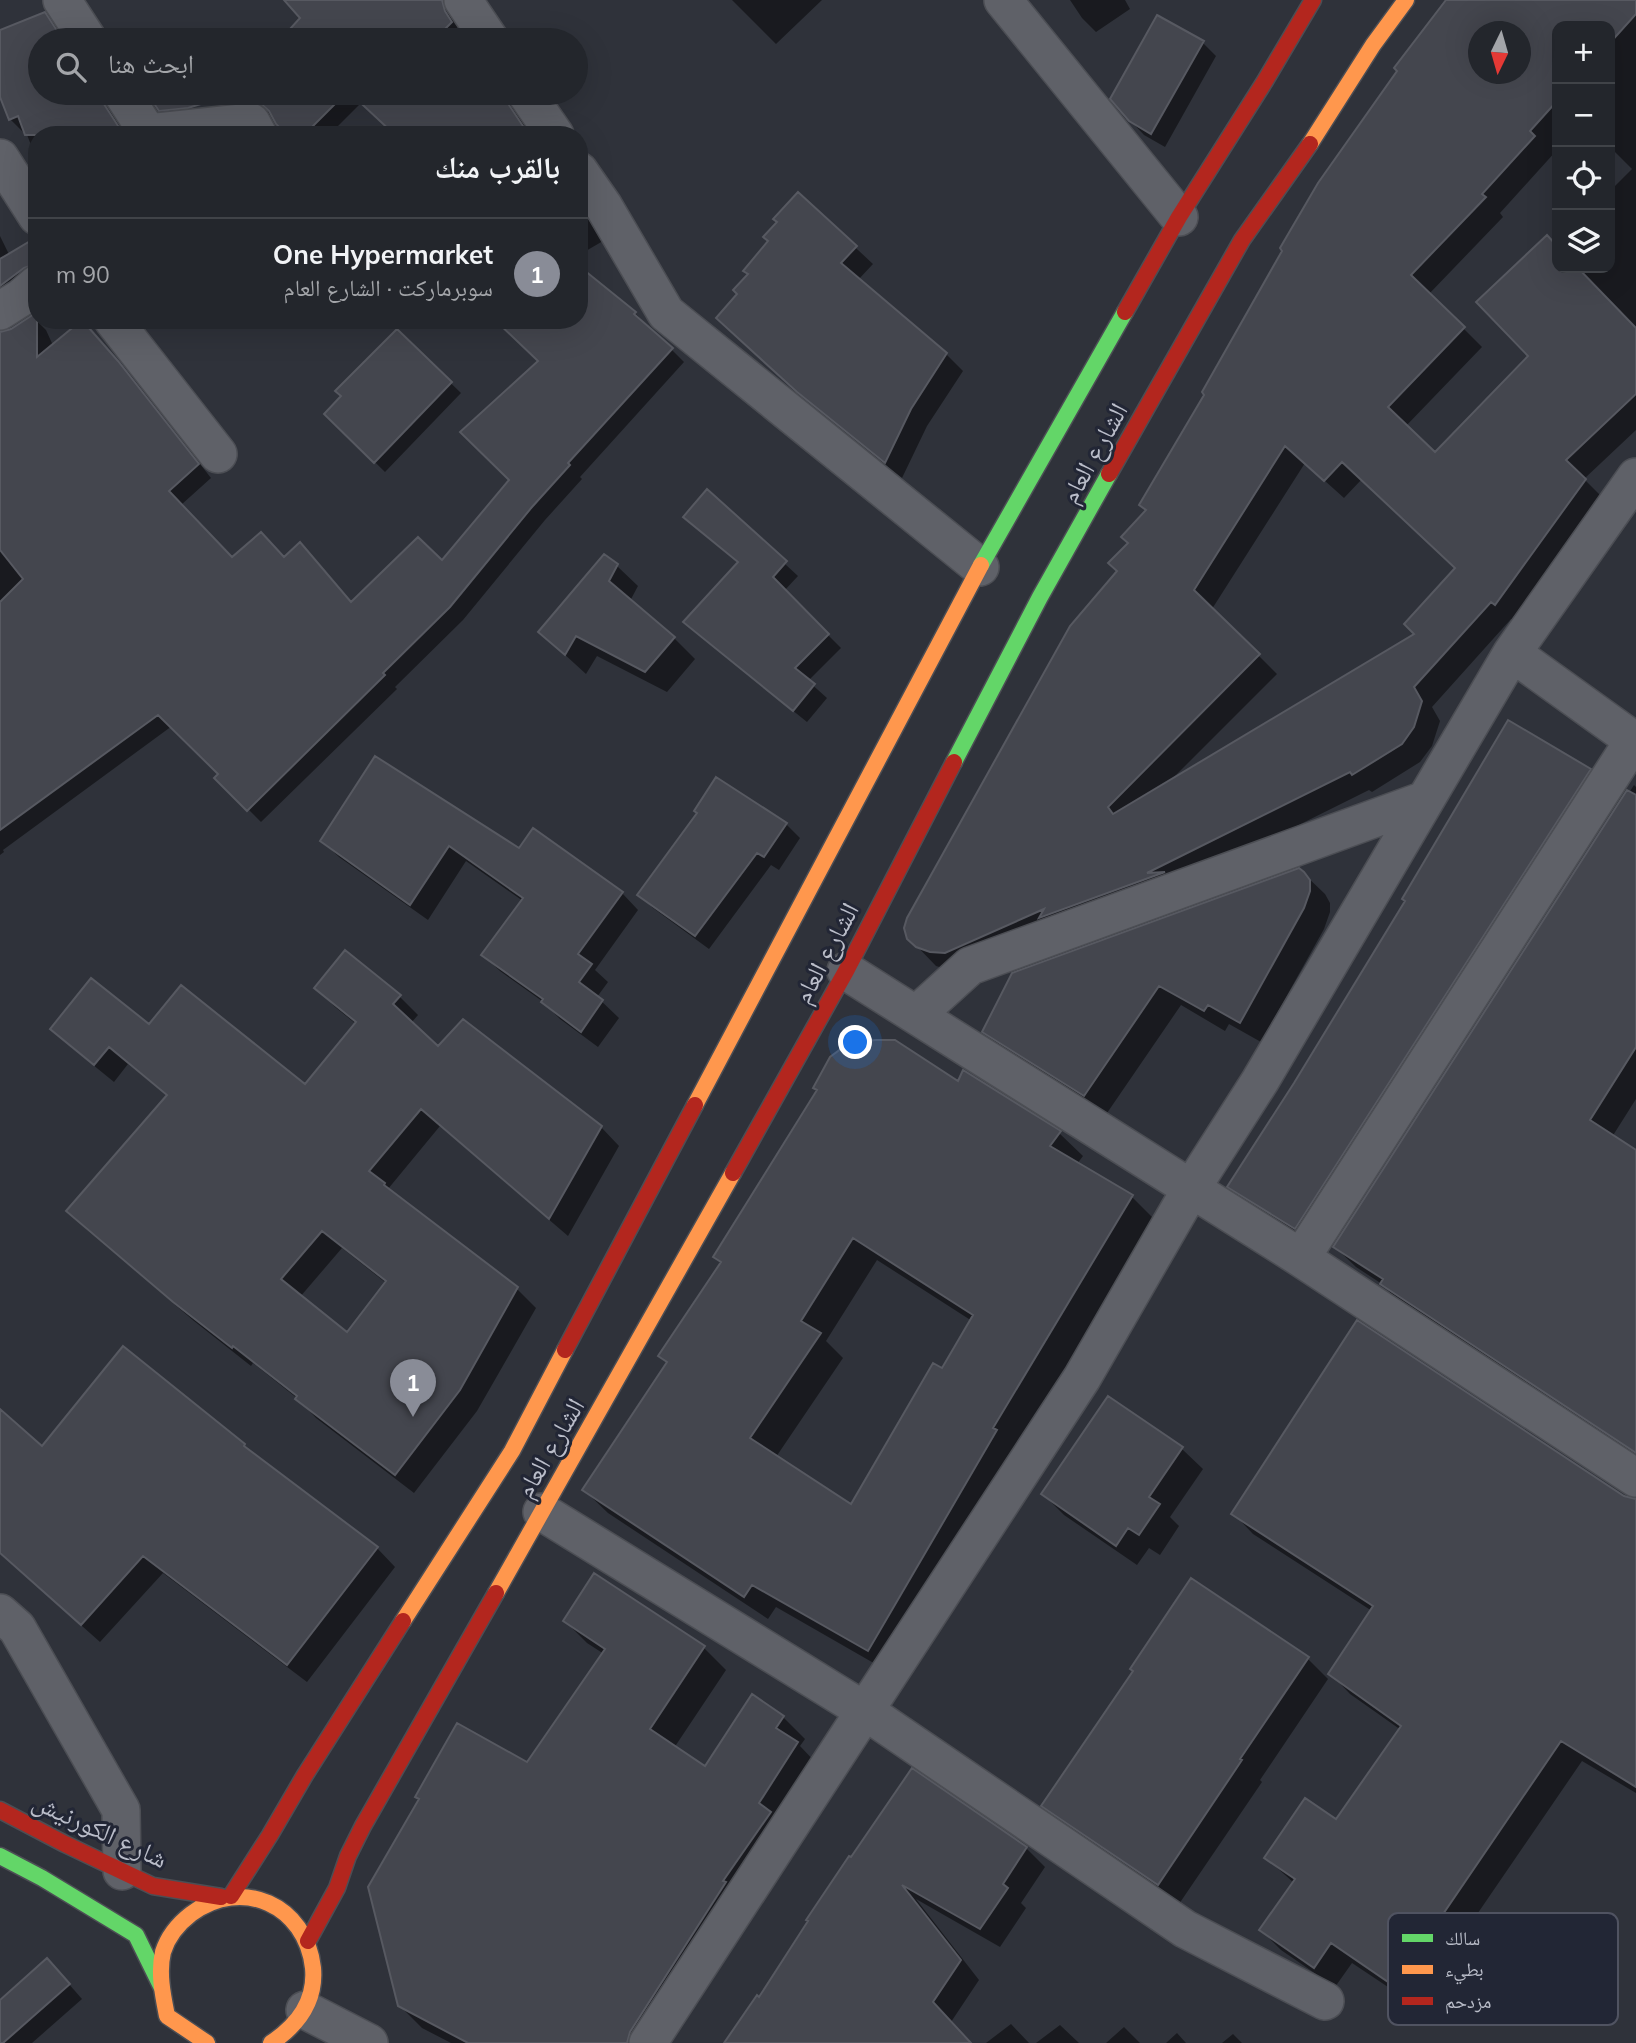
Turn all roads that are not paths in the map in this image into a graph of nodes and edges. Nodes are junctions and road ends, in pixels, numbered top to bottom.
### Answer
1 (62, 0) edge
2 (463, 0) edge
3 (1003, 0) edge
4 (1313, 0) edge
5 (1406, 0) edge
6 (80, 28) edge
7 (482, 28) edge
8 (130, 105) edge
9 (534, 105) edge
10 (144, 126) edge
11 (214, 126) edge
12 (253, 126) edge
13 (549, 126) edge
14 (0, 158) edge
15 (588, 184) edge
16 (28, 202) edge
17 (1179, 218) junction
18 (28, 292) edge
19 (0, 311) edge
20 (120, 329) edge
21 (218, 454) dead end
22 (1636, 477) edge
23 (980, 567) junction
24 (1512, 653) junction
25 (1635, 741) edge
26 (1425, 800) junction
27 (846, 971) junction
28 (916, 1015) junction
29 (1191, 1189) junction
30 (1301, 1258) junction
31 (1636, 1478) edge
32 (542, 1512) junction
33 (0, 1613) edge
34 (865, 1711) junction
35 (0, 1810) edge
36 (0, 1856) edge
37 (122, 1871) junction
38 (226, 1896) junction
39 (309, 1941) junction
40 (161, 1986) junction
41 (1325, 2001) dead end
42 (305, 2010) junction
43 (167, 2016) junction
44 (162, 2034) dead end
45 (207, 2043) edge
46 (272, 2043) edge
47 (369, 2043) edge
48 (648, 2043) edge

1 - 6 street
2 - 7 street
3 - 17 street
4 - 17 main road, الشارع العام
5 - 27 main road, الشارع العام
8 - 10 street
9 - 13 street
11 - 12 street
14 - 16 street
15 - 23 street
17 - 23 main road, الشارع العام
18 - 19 street
20 - 21 street
22 - 24 street
23 - 38 main road, الشارع العام
24 - 25 street
24 - 26 street
25 - 30 street
26 - 28 street
26 - 29 street
27 - 28 street
27 - 32 main road, الشارع العام
28 - 29 street
29 - 30 street
29 - 34 street
30 - 31 street
32 - 34 street
32 - 39 main road, الشارع العام
33 - 37 street
34 - 41 street
34 - 48 street
35 - 37 main road, شارع الكورنيش
36 - 40 main road
37 - 38 main road, شارع الكورنيش
38 - 39 main road, شارع الكورنيش
38 - 40 main road
39 - 42 main road
40 - 43 main road
42 - 46 main road
42 - 47 street
43 - 44 main road
43 - 45 main road

